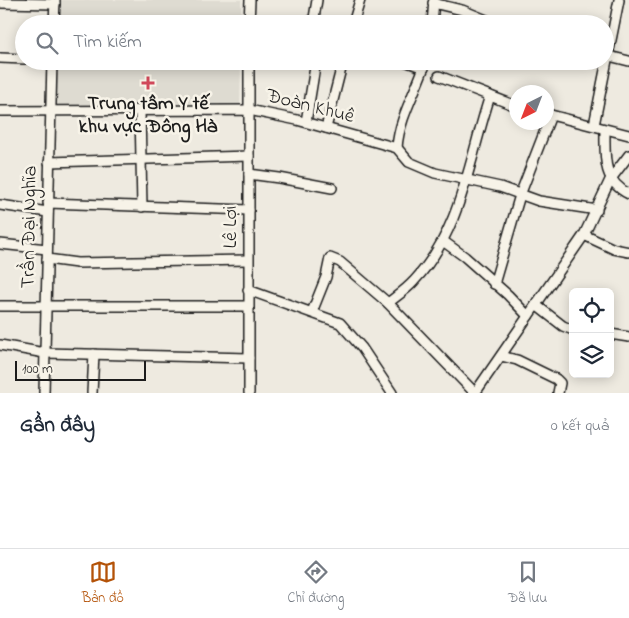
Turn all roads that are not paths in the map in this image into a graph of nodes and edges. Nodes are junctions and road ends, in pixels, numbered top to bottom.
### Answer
1 (250, 0) edge
2 (317, 0) edge
3 (360, 0) edge
4 (619, 0) edge
5 (55, 2) edge
6 (433, 2) edge
7 (0, 3) edge
8 (54, 15) edge
9 (250, 15) edge
10 (314, 15) edge
11 (356, 15) edge
12 (432, 15) edge
13 (475, 15) edge
14 (614, 21) edge
15 (614, 57) edge
16 (0, 58) edge
17 (15, 59) edge
18 (629, 61) edge
19 (52, 70) edge
20 (249, 70) edge
21 (315, 70) edge
22 (341, 70) edge
23 (423, 70) edge
24 (603, 70) edge
25 (440, 76) dead end
26 (490, 96) junction
27 (509, 103) edge
28 (249, 110) junction
29 (0, 111) edge
30 (50, 111) junction
31 (140, 111) junction
32 (554, 115) edge
33 (306, 122) junction
34 (594, 125) junction
35 (326, 128) junction
36 (543, 130) edge
37 (605, 130) junction
38 (629, 135) edge
39 (397, 148) junction
40 (249, 156) junction
41 (629, 156) edge
42 (141, 159) junction
43 (49, 162) junction
44 (249, 174) junction
45 (467, 180) junction
46 (610, 180) junction
47 (332, 188) dead end
48 (629, 194) edge
49 (520, 195) junction
50 (0, 205) edge
51 (48, 207) junction
52 (142, 207) junction
53 (249, 210) junction
54 (596, 210) junction
55 (584, 235) junction
56 (443, 241) junction
57 (0, 244) edge
58 (47, 249) junction
59 (629, 252) edge
60 (47, 259) junction
61 (248, 260) junction
62 (494, 284) junction
63 (248, 290) junction
64 (388, 303) junction
65 (536, 305) junction
66 (0, 306) edge
67 (46, 306) junction
68 (248, 306) junction
69 (312, 312) junction
70 (528, 316) junction
71 (569, 328) edge
72 (614, 335) edge
73 (629, 337) edge
74 (0, 345) edge
75 (45, 353) junction
76 (94, 354) junction
77 (501, 356) junction
78 (249, 358) junction
79 (44, 393) edge
80 (92, 393) edge
81 (248, 393) edge
82 (392, 393) edge
83 (475, 393) edge
84 (558, 393) edge

1 - 9 street
2 - 10 street
3 - 11 street
4 - 14 street
5 - 7 street
5 - 8 street
6 - 12 street
6 - 13 street
15 - 18 street
16 - 17 street
19 - 30 street, Trần Đại Nghĩa
20 - 28 street, Lê Lợi
21 - 33 street
22 - 35 street
23 - 39 street
24 - 34 street
25 - 26 street
26 - 27 street
26 - 45 street
28 - 31 street, Đoàn Khuê
28 - 33 street, Đoàn Khuê
28 - 40 street, Lê Lợi
29 - 30 street, Đoàn Khuê
30 - 31 street, Đoàn Khuê
30 - 43 street, Trần Đại Nghĩa
31 - 42 street
32 - 34 street
33 - 35 street, Đoàn Khuê
34 - 37 street
35 - 39 street, Đoàn Khuê
36 - 49 street
37 - 38 street
37 - 46 street
39 - 45 street, Đoàn Khuê
40 - 42 street
40 - 44 street, Lê Lợi
41 - 46 street
42 - 43 street
42 - 52 street
43 - 51 street, Trần Đại Nghĩa
44 - 47 street
44 - 53 street, Lê Lợi
45 - 49 street, Đoàn Khuê
45 - 56 street
46 - 48 street
46 - 54 street
49 - 54 street, Đoàn Khuê
49 - 62 street
50 - 51 street
51 - 52 street
51 - 58 street, Trần Đại Nghĩa
52 - 53 street
53 - 61 street, Lê Lợi
54 - 55 street
55 - 59 street
55 - 65 street
56 - 62 street
56 - 64 street
57 - 58 street
58 - 60 street, Trần Đại Nghĩa
60 - 61 street
60 - 67 street, Trần Đại Nghĩa
61 - 63 street, Lê Lợi
62 - 70 street
63 - 68 street, Lê Lợi
63 - 69 street
64 - 69 street
64 - 83 street
65 - 70 street
65 - 71 street
66 - 67 street
67 - 68 street
67 - 75 street, Trần Đại Nghĩa
68 - 78 street, Lê Lợi
69 - 82 street
70 - 77 street
72 - 73 street
74 - 75 street
75 - 76 street
75 - 79 street, Trần Đại Nghĩa
76 - 78 street
76 - 80 street
77 - 83 street
77 - 84 street
78 - 81 street, Lê Lợi

